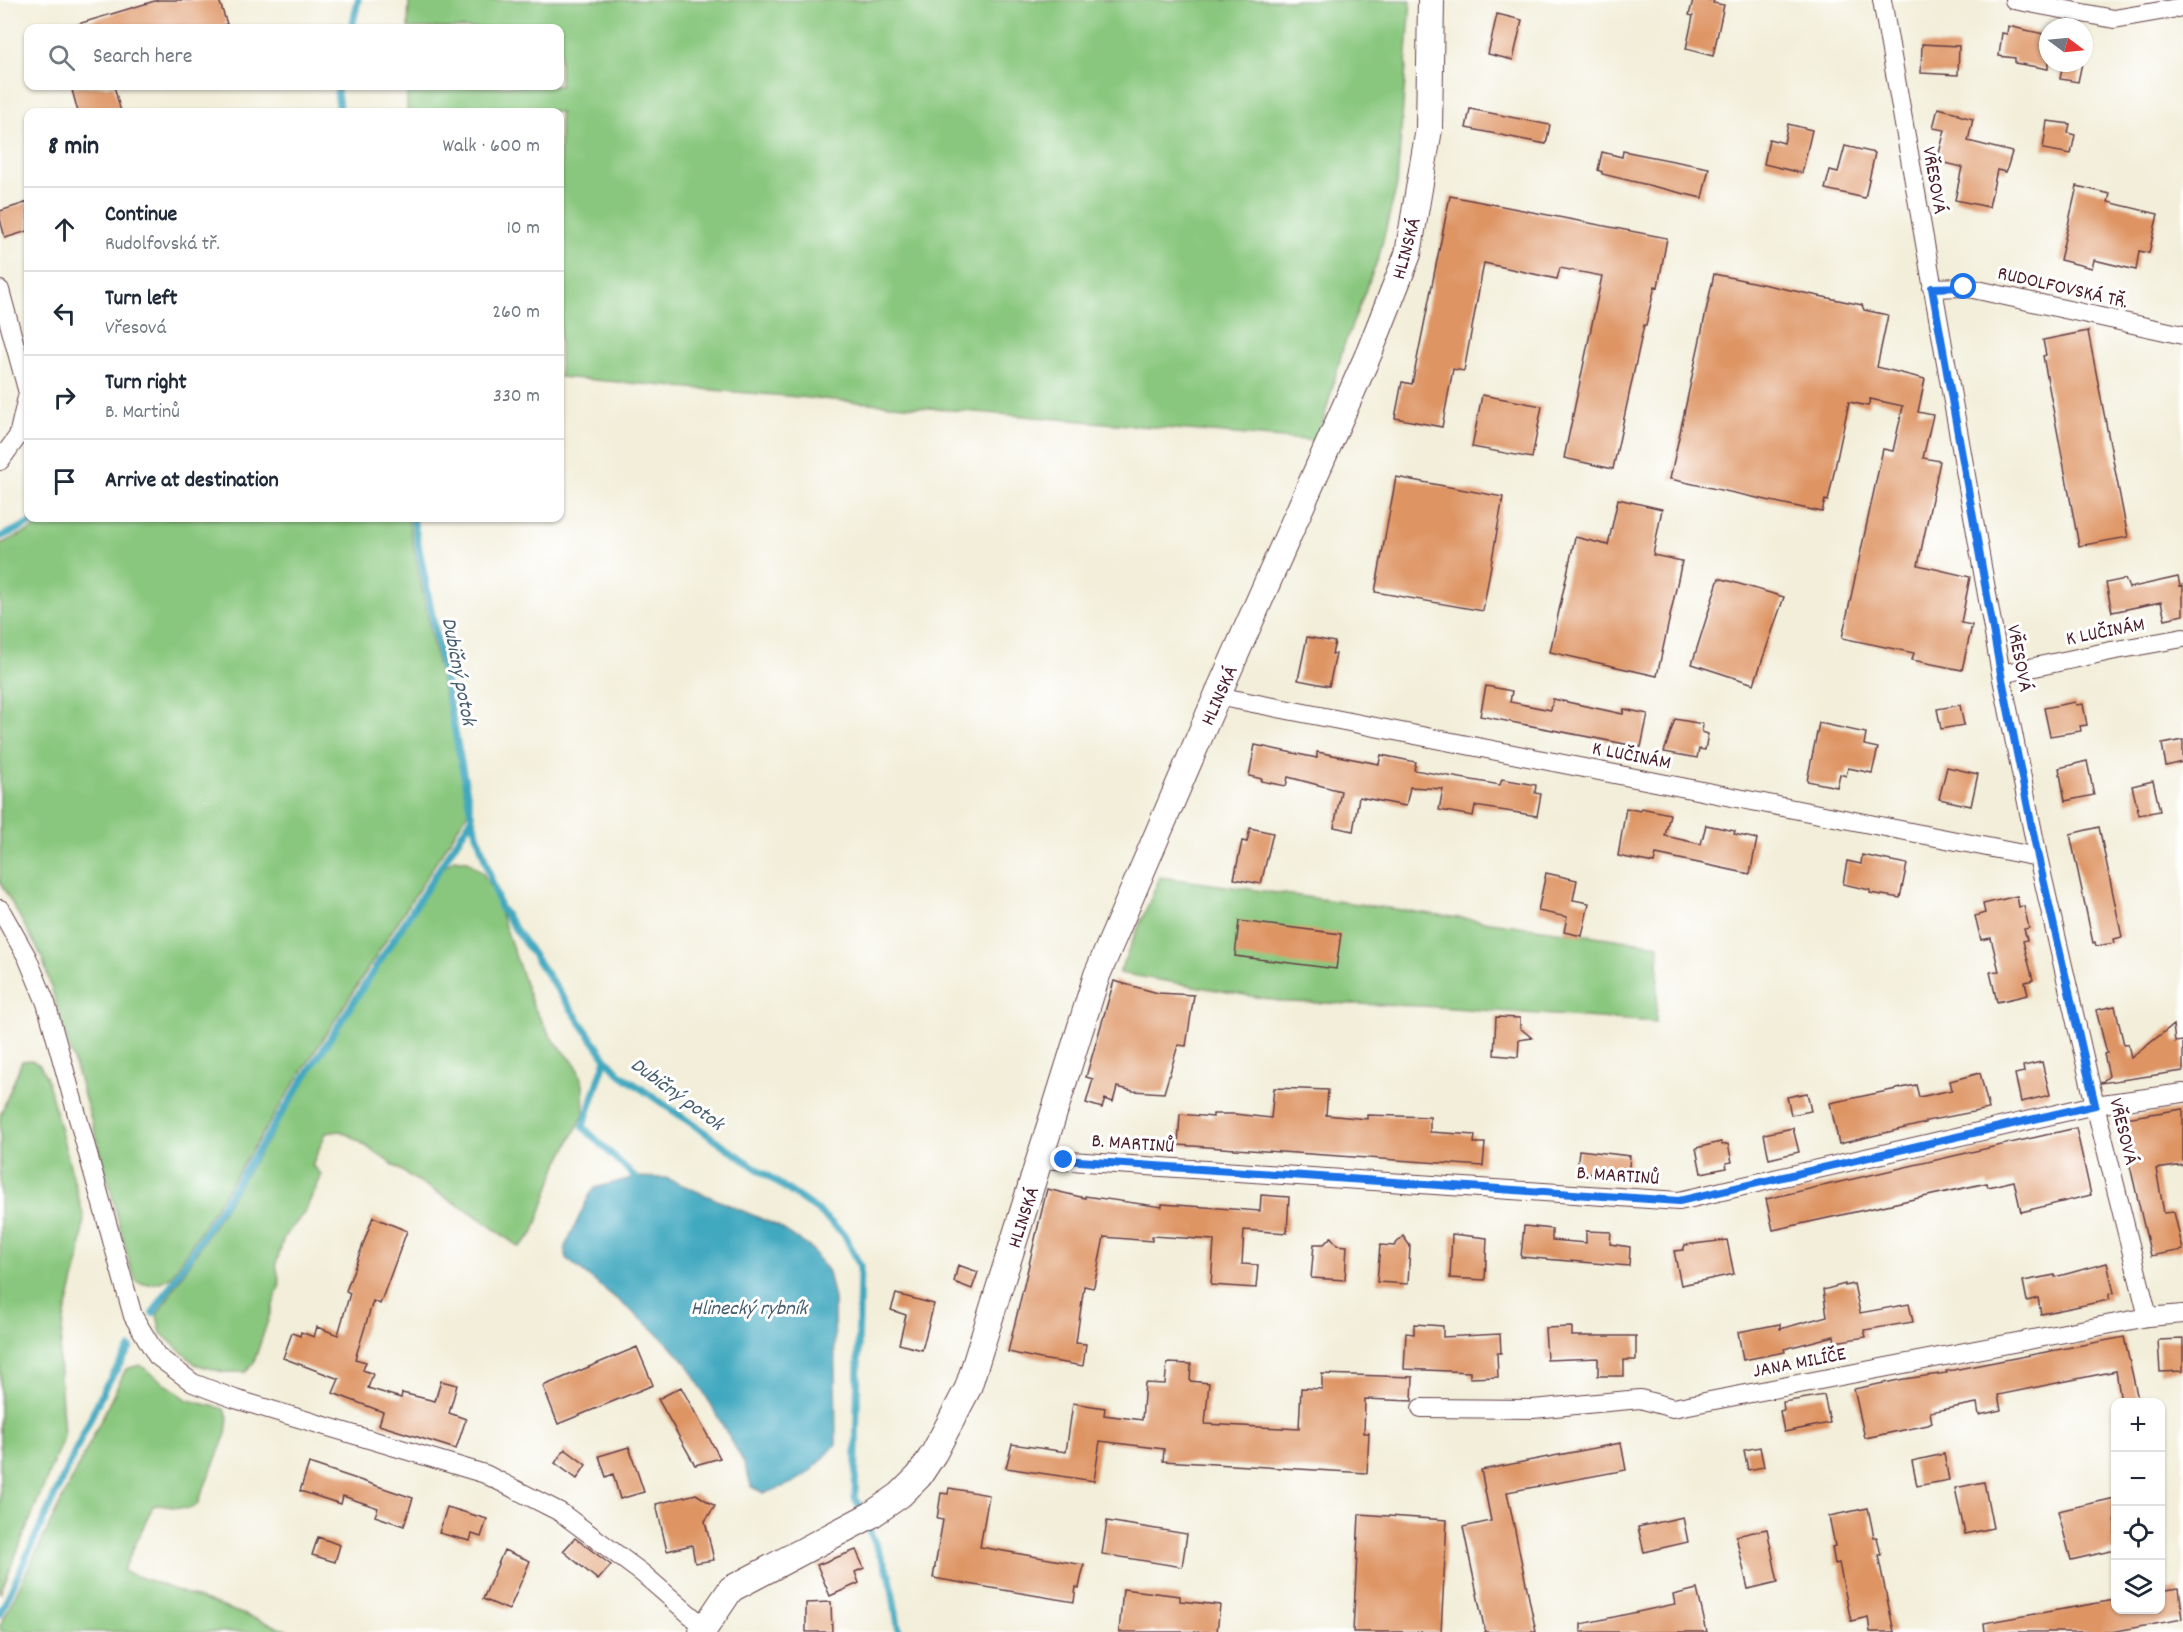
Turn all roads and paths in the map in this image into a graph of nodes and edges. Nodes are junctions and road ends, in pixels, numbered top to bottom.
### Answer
1 (1431, 0) edge
2 (1882, 0) edge
3 (2014, 0) edge
4 (2183, 7) edge
5 (1932, 288) junction
6 (0, 290) edge
7 (2183, 335) edge
8 (24, 378) edge
9 (24, 410) edge
10 (0, 461) edge
11 (2183, 638) edge
12 (2001, 674) junction
13 (1217, 696) junction
14 (2038, 857) junction
15 (0, 909) edge
16 (2183, 1093) edge
17 (2095, 1105) junction
18 (1040, 1159) junction
19 (2183, 1314) edge
20 (2148, 1317) junction
21 (1421, 1408) dead end
22 (703, 1629) edge

1 - 13 street, HLINSKÁ
2 - 5 street, VŘESOVÁ
3 - 4 street
5 - 7 street, RUDOLFOVSKÁ TŘ.
5 - 12 street, VŘESOVÁ
6 - 8 street
9 - 10 street
11 - 12 street, K LUČINÁM
12 - 14 street, VŘESOVÁ
13 - 14 street, K LUČINÁM
13 - 18 street, HLINSKÁ
14 - 17 street, VŘESOVÁ
15 - 22 street
16 - 17 street, B. MARTINŮ
17 - 18 street, B. MARTINŮ
17 - 20 street, VŘESOVÁ
18 - 22 street, HLINSKÁ
19 - 20 street, JANA MILÍČE
20 - 21 street, JANA MILÍČE

